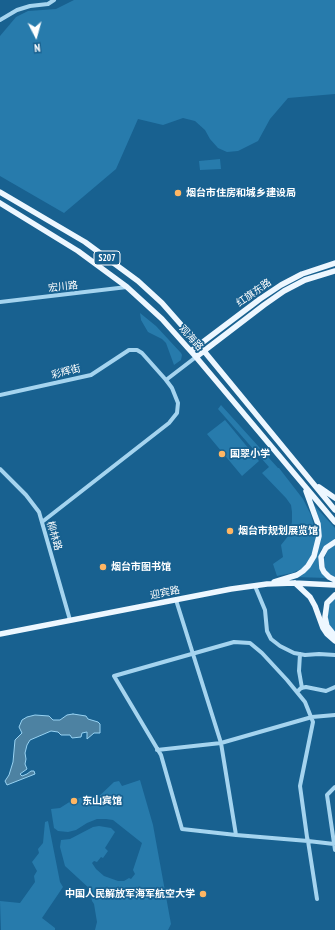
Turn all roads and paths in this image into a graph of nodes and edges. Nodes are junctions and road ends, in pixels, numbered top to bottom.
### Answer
1 (54, 0) edge
2 (0, 20) edge
3 (0, 192) edge
4 (8, 197) junction
5 (0, 204) edge
6 (335, 263) edge
7 (335, 271) edge
8 (127, 288) junction
9 (0, 302) edge
10 (199, 344) junction
11 (191, 351) junction
12 (204, 351) junction
13 (196, 357) junction
14 (166, 380) junction
15 (0, 395) edge
16 (0, 469) edge
17 (310, 479) junction
18 (305, 487) junction
19 (335, 498) edge
20 (335, 510) edge
21 (42, 522) junction
22 (335, 522) edge
23 (335, 542) edge
24 (335, 580) edge
25 (294, 583) junction
26 (267, 584) junction
27 (335, 585) edge
28 (254, 586) junction
29 (335, 595) edge
30 (176, 600) junction
31 (70, 620) junction
32 (0, 634) edge
33 (335, 636) edge
34 (335, 641) edge
35 (193, 654) junction
36 (300, 654) junction
37 (335, 655) edge
38 (335, 687) edge
39 (302, 688) junction
40 (297, 692) junction
41 (335, 715) edge
42 (312, 717) junction
43 (221, 743) junction
44 (157, 750) junction
45 (335, 787) edge
46 (236, 835) junction
47 (308, 841) junction
48 (334, 844) edge
49 (335, 850) edge
50 (317, 899) dead end

1 - 2 street
3 - 4 main road, 观海路 / S207
4 - 5 street
4 - 10 main road, 观海路 / S207
5 - 8 main road, 观海路 / S207
6 - 10 main road, 红旗东路
7 - 12 main road, 红旗东路
8 - 9 street, 宏川路
8 - 11 main road, 观海路 / S207
10 - 11 main road, 红旗东路
10 - 12 main road, S207
11 - 13 main road, 观海路 / S207
12 - 13 main road, 红旗东路
12 - 17 main road, 观海路 / S207
13 - 14 street
13 - 18 main road, 观海路 / S207
14 - 15 street, 彩辉街
14 - 21 street
16 - 21 street, 柳林路
17 - 19 main road
17 - 20 main road, S207
18 - 22 main road, 观海路 / S207
18 - 26 main road
21 - 31 street, 柳林路
23 - 24 main road
25 - 26 main road, 迎宾路
25 - 27 main road, 迎宾路
25 - 34 main road
26 - 28 main road, 迎宾路
28 - 30 main road, 迎宾路
28 - 36 street
29 - 33 main road
30 - 31 main road, 迎宾路
30 - 35 street
31 - 32 main road, 迎宾路
35 - 40 street
35 - 43 street
35 - 44 street
36 - 37 street
36 - 39 street
38 - 39 street
39 - 40 street
40 - 42 street
41 - 42 street
42 - 43 street
42 - 47 street
43 - 44 street
43 - 46 street
44 - 46 street
45 - 48 street
46 - 47 street
47 - 48 street
47 - 50 street
48 - 49 street

